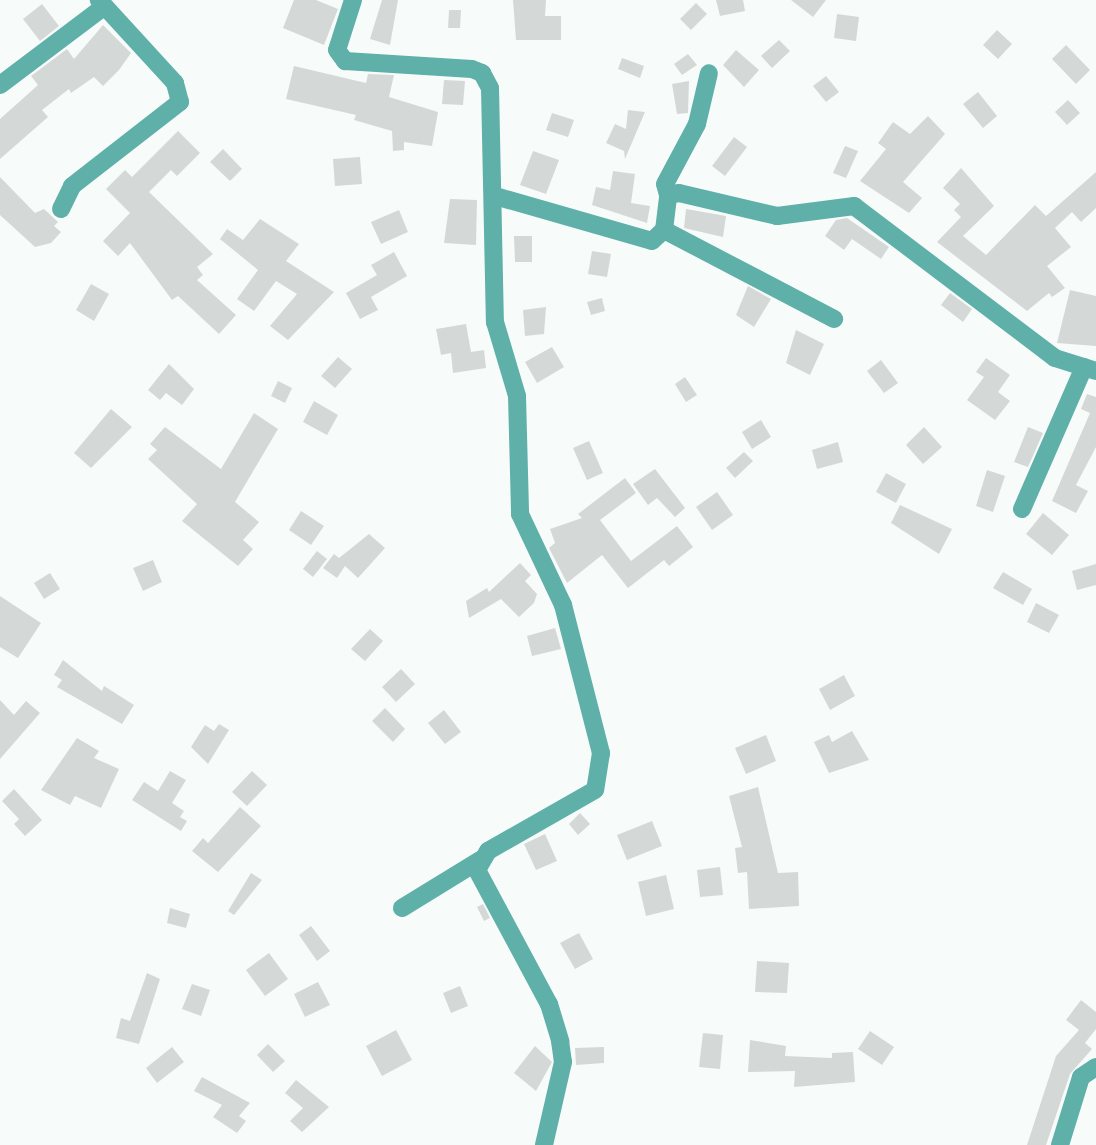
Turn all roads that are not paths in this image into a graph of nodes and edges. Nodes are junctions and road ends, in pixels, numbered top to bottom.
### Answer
1 (353, 0) edge
2 (100, 4) edge
3 (709, 73) dead end
4 (0, 85) edge
5 (668, 195) junction
6 (495, 196) junction
7 (61, 209) dead end
8 (664, 230) junction
9 (834, 319) dead end
10 (1090, 369) edge
11 (1022, 509) dead end
12 (480, 860) junction
13 (402, 908) dead end
14 (1096, 1067) edge
15 (544, 1145) edge
16 (1060, 1145) edge

1 - 6 street
2 - 4 street
2 - 7 street
3 - 5 street
5 - 8 street
5 - 10 street
6 - 8 street
6 - 12 street
8 - 9 street
10 - 11 street
12 - 13 street
12 - 15 street
14 - 16 street

